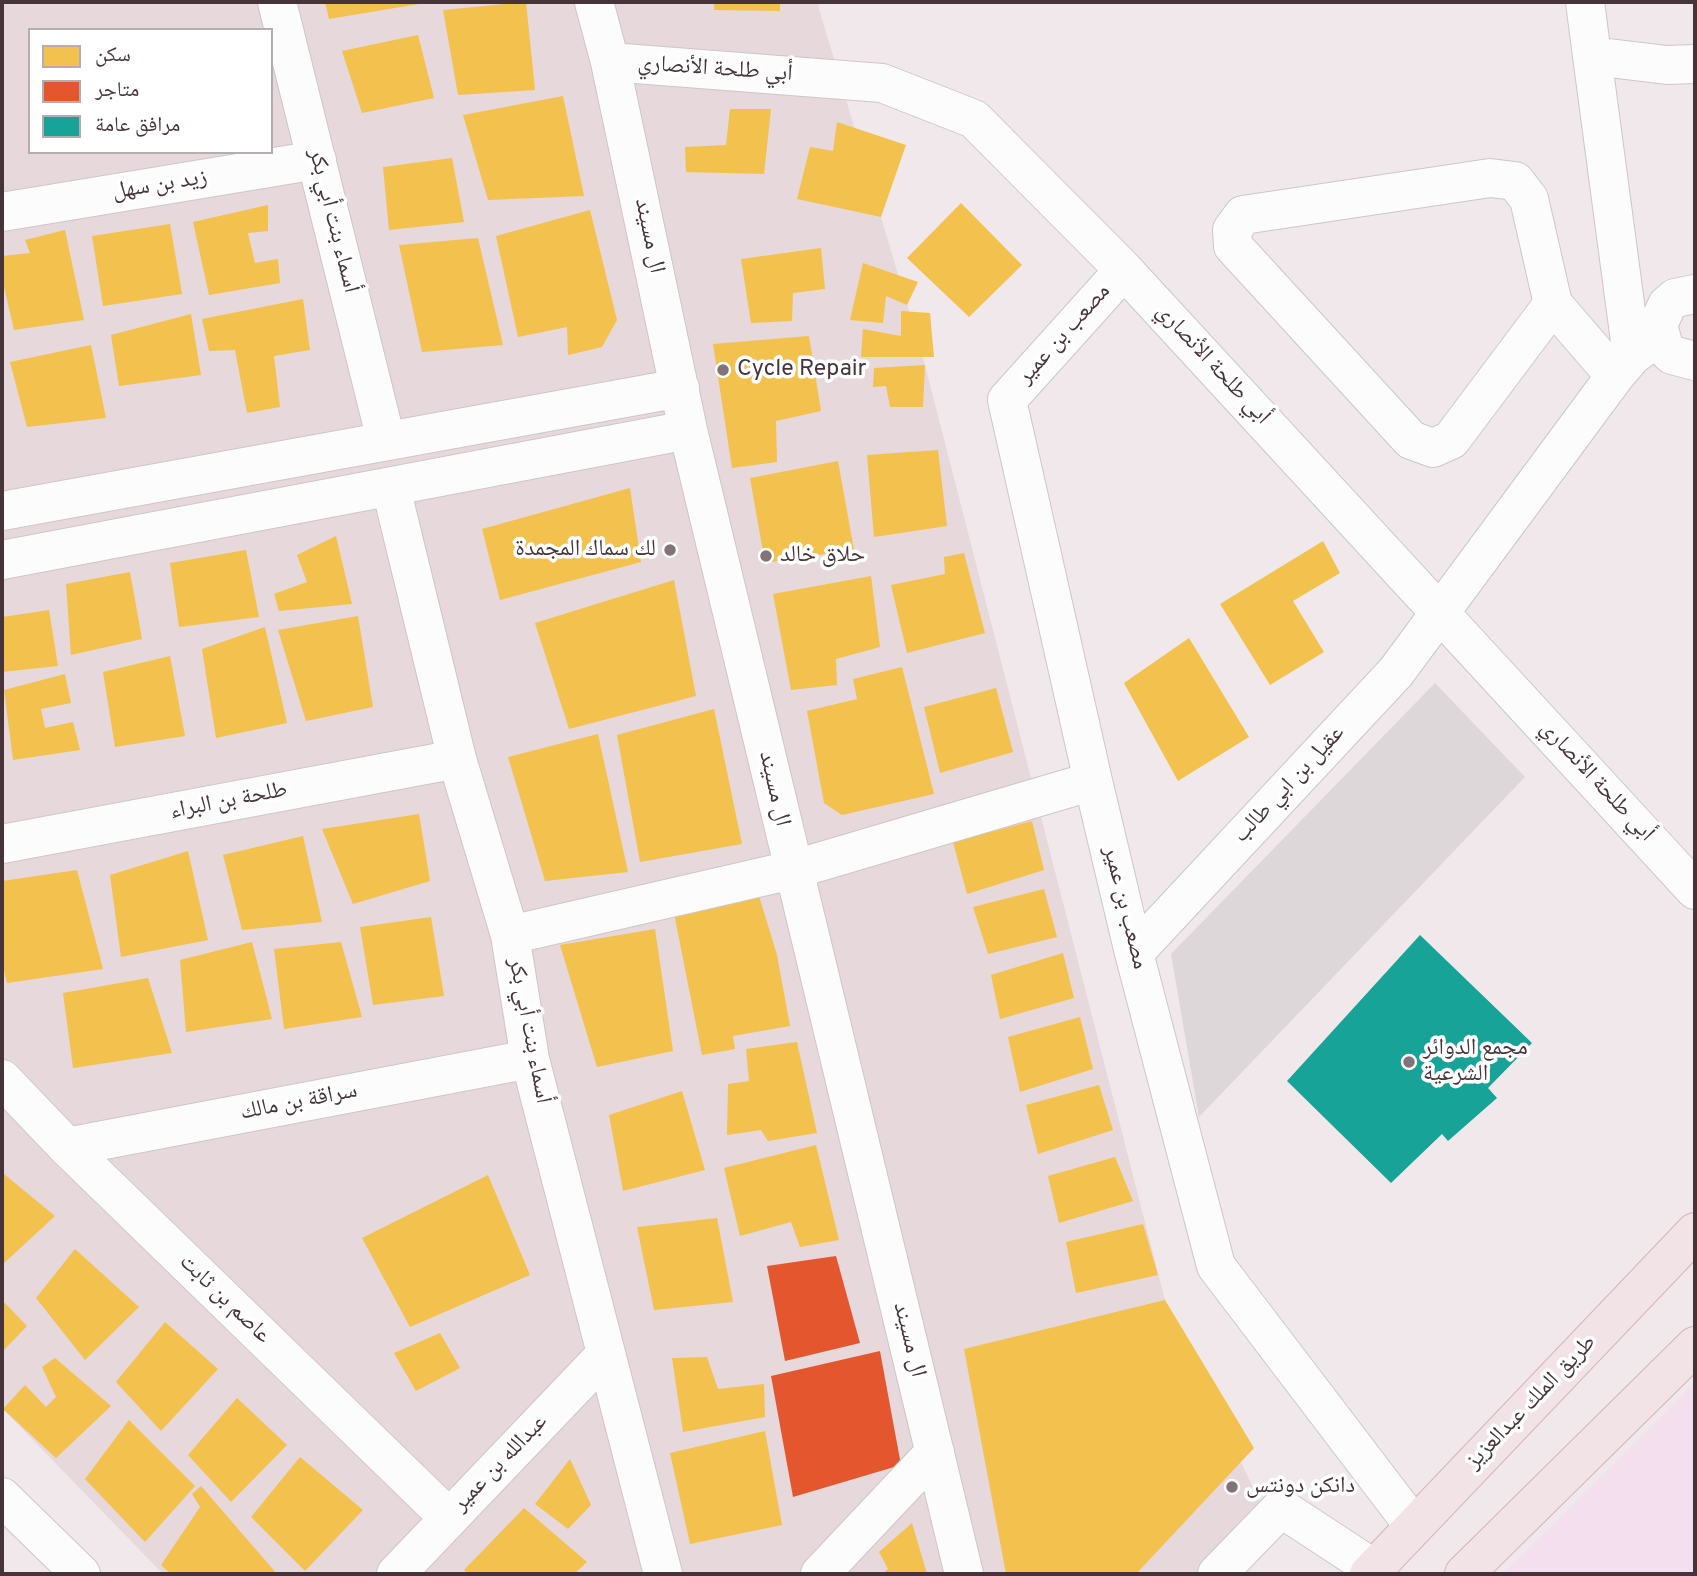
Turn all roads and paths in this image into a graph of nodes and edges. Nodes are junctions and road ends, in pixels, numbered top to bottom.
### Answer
1 (278, 2) edge
2 (594, 2) edge
3 (1585, 2) edge
4 (1592, 56) junction
5 (610, 62) junction
6 (1686, 62) edge
7 (317, 160) junction
8 (2, 212) edge
9 (1124, 270) junction
10 (1695, 294) edge
11 (1553, 304) junction
12 (1635, 356) junction
13 (1695, 361) edge
14 (680, 388) junction
15 (688, 430) junction
16 (386, 440) junction
17 (391, 488) junction
18 (2, 510) edge
19 (2, 560) edge
20 (1439, 611) junction
21 (457, 759) junction
22 (1094, 781) junction
23 (2, 844) edge
24 (792, 870) junction
25 (1695, 890) edge
26 (510, 935) junction
27 (1134, 953) junction
28 (530, 1059) junction
29 (2, 1079) edge
30 (67, 1147) junction
31 (1695, 1232) edge
32 (1695, 1346) edge
33 (606, 1354) junction
34 (935, 1452) junction
35 (2, 1497) edge
36 (449, 1518) junction
37 (1414, 1527) junction
38 (1371, 1572) edge
39 (1471, 1572) edge
40 (81, 1574) edge
41 (396, 1574) edge
42 (663, 1574) edge
43 (820, 1574) edge
44 (964, 1574) edge
45 (1217, 1574) edge

1 - 7 street, أسماء بنت أبي بكر
2 - 5 street, ال مسيند
3 - 4 street
4 - 6 street
4 - 12 street
5 - 9 street, أبي طلحة الأنصاري
5 - 14 street, ال مسيند
7 - 8 street, زيد بن سهل
7 - 16 street, أسماء بنت أبي بكر
9 - 20 street, أبي طلحة الأنصاري
9 - 22 street, مصعب بن عمير
10 - 12 street
11 - 11 street
11 - 12 street
12 - 13 street
12 - 20 street, عقيل بن ابي طالب
14 - 15 street, ال مسيند
14 - 16 street
15 - 17 street
15 - 24 street, ال مسيند
16 - 18 street
17 - 19 street
17 - 21 street, أسماء بنت أبي بكر
20 - 25 street, أبي طلحة الأنصاري
20 - 27 street, عقيل بن ابي طالب
21 - 23 street, طلحة بن البراء
21 - 26 street, أسماء بنت أبي بكر
22 - 24 street
22 - 27 street, مصعب بن عمير
24 - 26 street
24 - 34 street, ال مسيند
26 - 28 street, أسماء بنت أبي بكر
27 - 37 street, مصعب بن عمير
28 - 30 street, سراقة بن مالك
28 - 33 street, أسماء بنت أبي بكر
29 - 30 street, عاصم بن ثابت
30 - 36 street, عاصم بن ثابت
31 - 37 main road, طريق الملك عبدالعزيز
32 - 39 main road
33 - 36 street, عبدالله بن عمير
33 - 42 street, أسماء بنت أبي بكر
34 - 43 street
34 - 44 street, ال مسيند
35 - 40 street
36 - 41 street, عبدالله بن عمير
37 - 38 main road, طريق الملك عبدالعزيز
38 - 45 street

